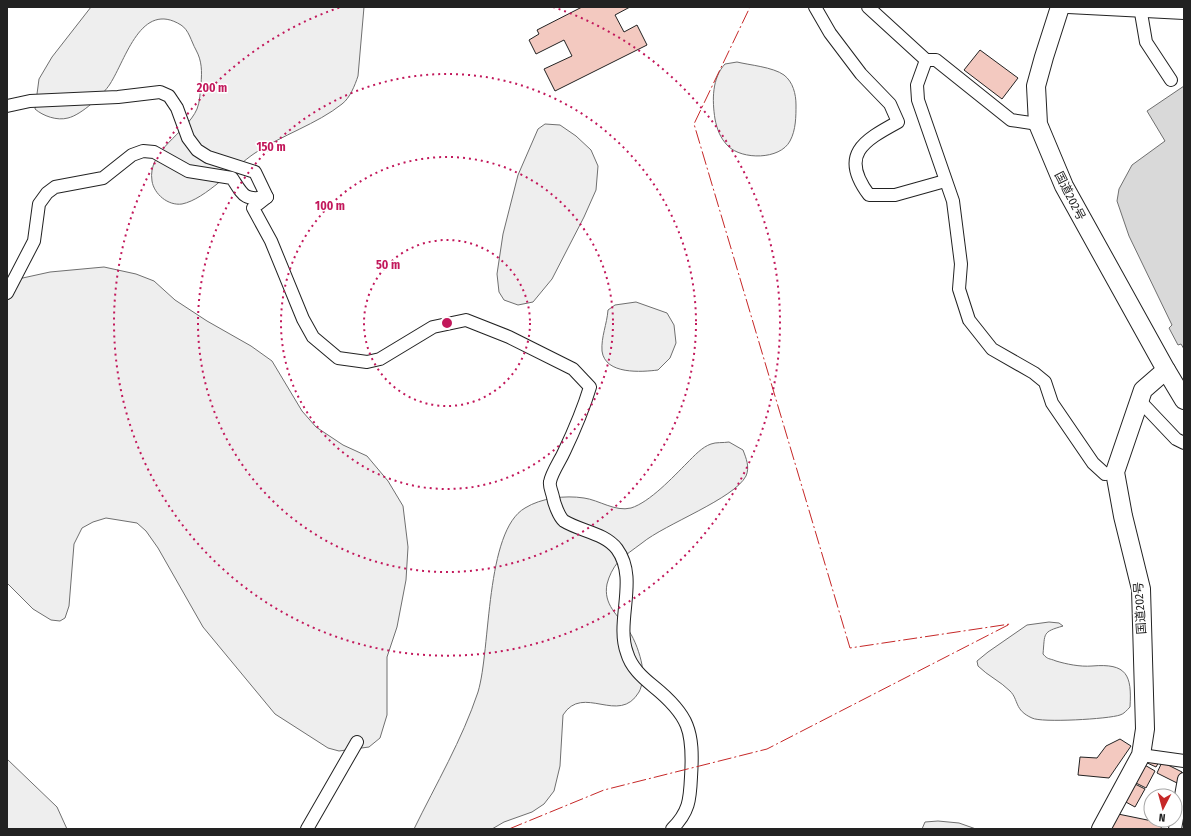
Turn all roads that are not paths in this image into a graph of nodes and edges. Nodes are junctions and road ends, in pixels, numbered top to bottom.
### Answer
1 (815, 7) edge
2 (868, 7) edge
3 (1060, 7) edge
4 (1068, 7) edge
5 (1140, 9) edge
6 (1184, 13) edge
7 (926, 60) junction
8 (1171, 80) dead end
9 (7, 106) edge
10 (1038, 124) junction
11 (944, 181) junction
12 (267, 197) junction
13 (7, 293) edge
14 (1166, 370) junction
15 (1139, 400) junction
16 (1184, 400) edge
17 (1184, 443) edge
18 (1115, 472) junction
19 (357, 742) dead end
20 (1141, 755) junction
21 (1184, 761) edge
22 (1184, 779) edge
23 (307, 829) edge
24 (672, 829) edge
25 (1101, 829) edge
26 (1175, 829) edge

1 - 11 street
2 - 7 street
3 - 10 highway, 国道202号
4 - 5 street
5 - 6 street
5 - 8 street
7 - 10 street
7 - 11 street
9 - 12 street
10 - 14 highway, 国道202号
11 - 18 street
12 - 13 street
12 - 24 street
14 - 15 highway, 国道202号
14 - 16 highway, 国道202号
15 - 17 street
15 - 18 highway, 国道202号
18 - 20 highway, 国道202号
19 - 23 street
20 - 21 street
20 - 25 highway, 国道202号
22 - 26 street

